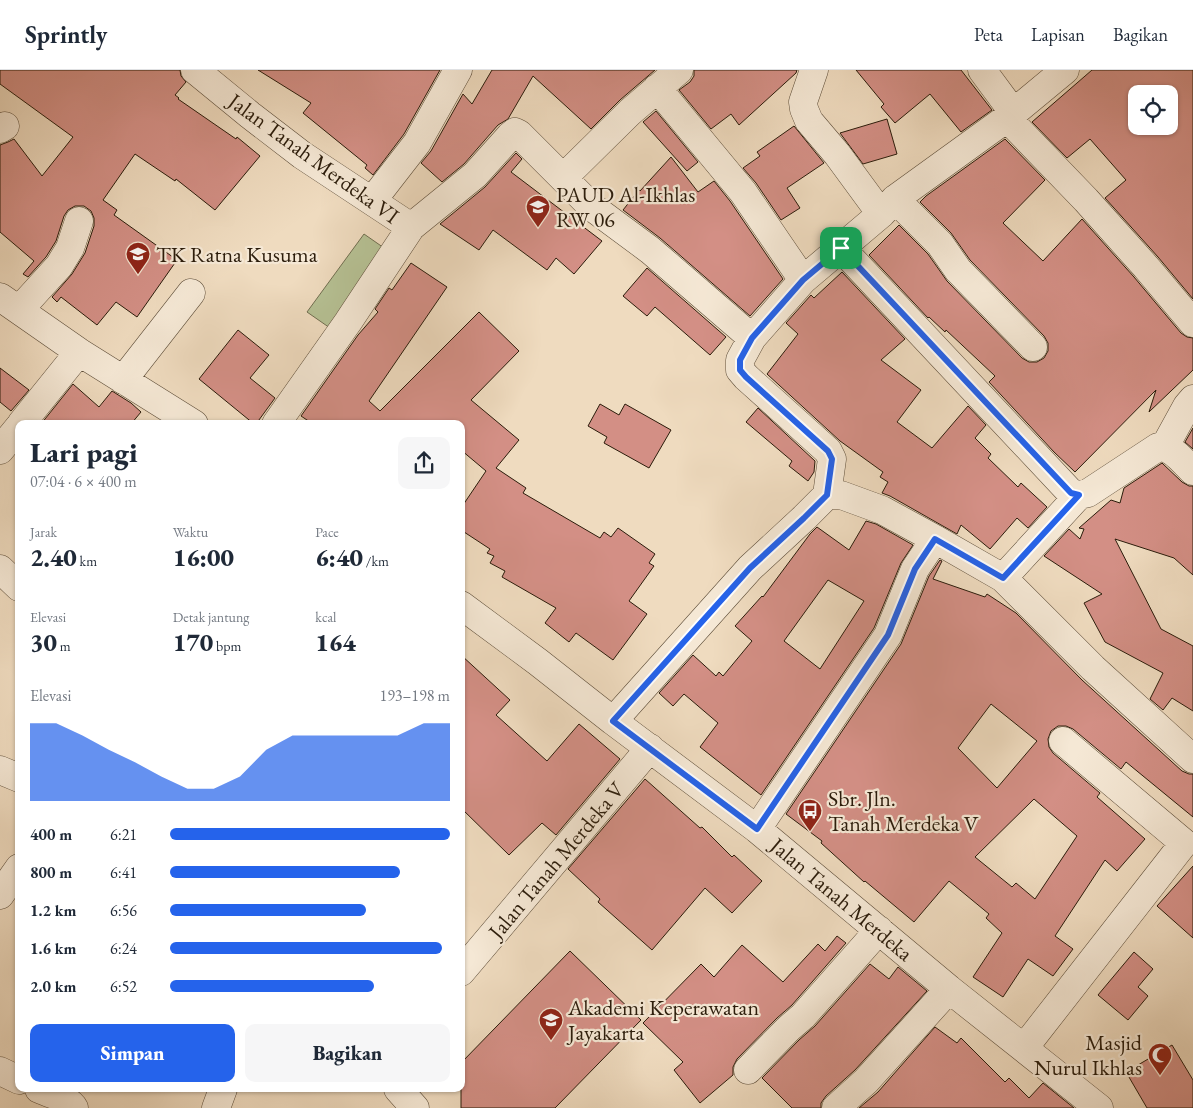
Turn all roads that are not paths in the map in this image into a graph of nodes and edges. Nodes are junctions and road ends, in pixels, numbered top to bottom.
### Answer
1 (195, 70) edge
2 (458, 70) edge
3 (679, 70) edge
4 (814, 70) edge
5 (982, 70) edge
6 (1065, 70) edge
7 (225, 80) edge
8 (657, 88) junction
9 (1010, 115) junction
10 (563, 178) junction
11 (372, 201) junction
12 (888, 207) junction
13 (79, 221) dead end
14 (411, 227) junction
15 (841, 248) junction
16 (803, 280) junction
17 (191, 293) dead end
18 (9, 304) edge
19 (1193, 323) edge
20 (752, 338) junction
21 (1033, 348) dead end
22 (78, 352) junction
23 (123, 380) junction
24 (1193, 399) edge
25 (24, 420) edge
26 (188, 420) edge
27 (279, 420) edge
28 (15, 432) edge
29 (1165, 446) junction
30 (0, 450) edge
31 (1193, 471) edge
32 (827, 495) junction
33 (1079, 495) junction
34 (935, 539) junction
35 (0, 569) edge
36 (1003, 578) junction
37 (15, 583) edge
38 (465, 608) edge
39 (613, 721) junction
40 (1063, 741) dead end
41 (650, 748) junction
42 (1193, 759) edge
43 (0, 770) edge
44 (15, 776) edge
45 (757, 829) junction
46 (1189, 847) edge
47 (15, 874) edge
48 (0, 895) edge
49 (878, 930) junction
50 (465, 967) edge
51 (949, 989) junction
52 (1024, 1048) junction
53 (748, 1070) dead end
54 (0, 1071) edge
55 (15, 1078) edge
56 (46, 1092) edge
57 (222, 1092) edge
58 (401, 1092) edge
59 (1084, 1104) edge
60 (74, 1108) edge
61 (216, 1108) edge
62 (415, 1108) edge
63 (836, 1108) edge

1 - 7 street, Jalan Tanah Merdeka VI
2 - 11 street
3 - 8 street
4 - 12 street
5 - 9 street
6 - 9 street
7 - 11 street, Jalan Tanah Merdeka VI
8 - 10 street
8 - 16 street
9 - 12 street
9 - 19 street
10 - 14 street
10 - 20 street
11 - 14 street, Jalan Tanah Merdeka VI
12 - 15 street
12 - 21 street
13 - 18 street
14 - 27 street, Jalan Tanah Merdeka VI
15 - 16 street
15 - 33 street
16 - 20 street
17 - 23 street
18 - 22 street
20 - 32 street
22 - 23 street
22 - 25 street
23 - 26 street
24 - 29 street
28 - 30 street
29 - 31 street
29 - 33 street
32 - 34 street
32 - 39 street
33 - 36 street
34 - 36 street
34 - 45 street
35 - 37 street
36 - 42 street
38 - 39 street, Jalan Tanah Merdeka
39 - 41 street, Jalan Tanah Merdeka
40 - 46 street
41 - 45 street, Jalan Tanah Merdeka
41 - 50 street, Jalan Tanah Merdeka V
43 - 44 street
45 - 49 street, Jalan Tanah Merdeka
46 - 52 street
47 - 48 street
49 - 51 street, Jalan Tanah Merdeka
49 - 53 street
51 - 52 street, Jalan Tanah Merdeka
51 - 63 street
52 - 59 street, Jalan Tanah Merdeka
54 - 55 street
56 - 60 street
57 - 61 street
58 - 62 street

